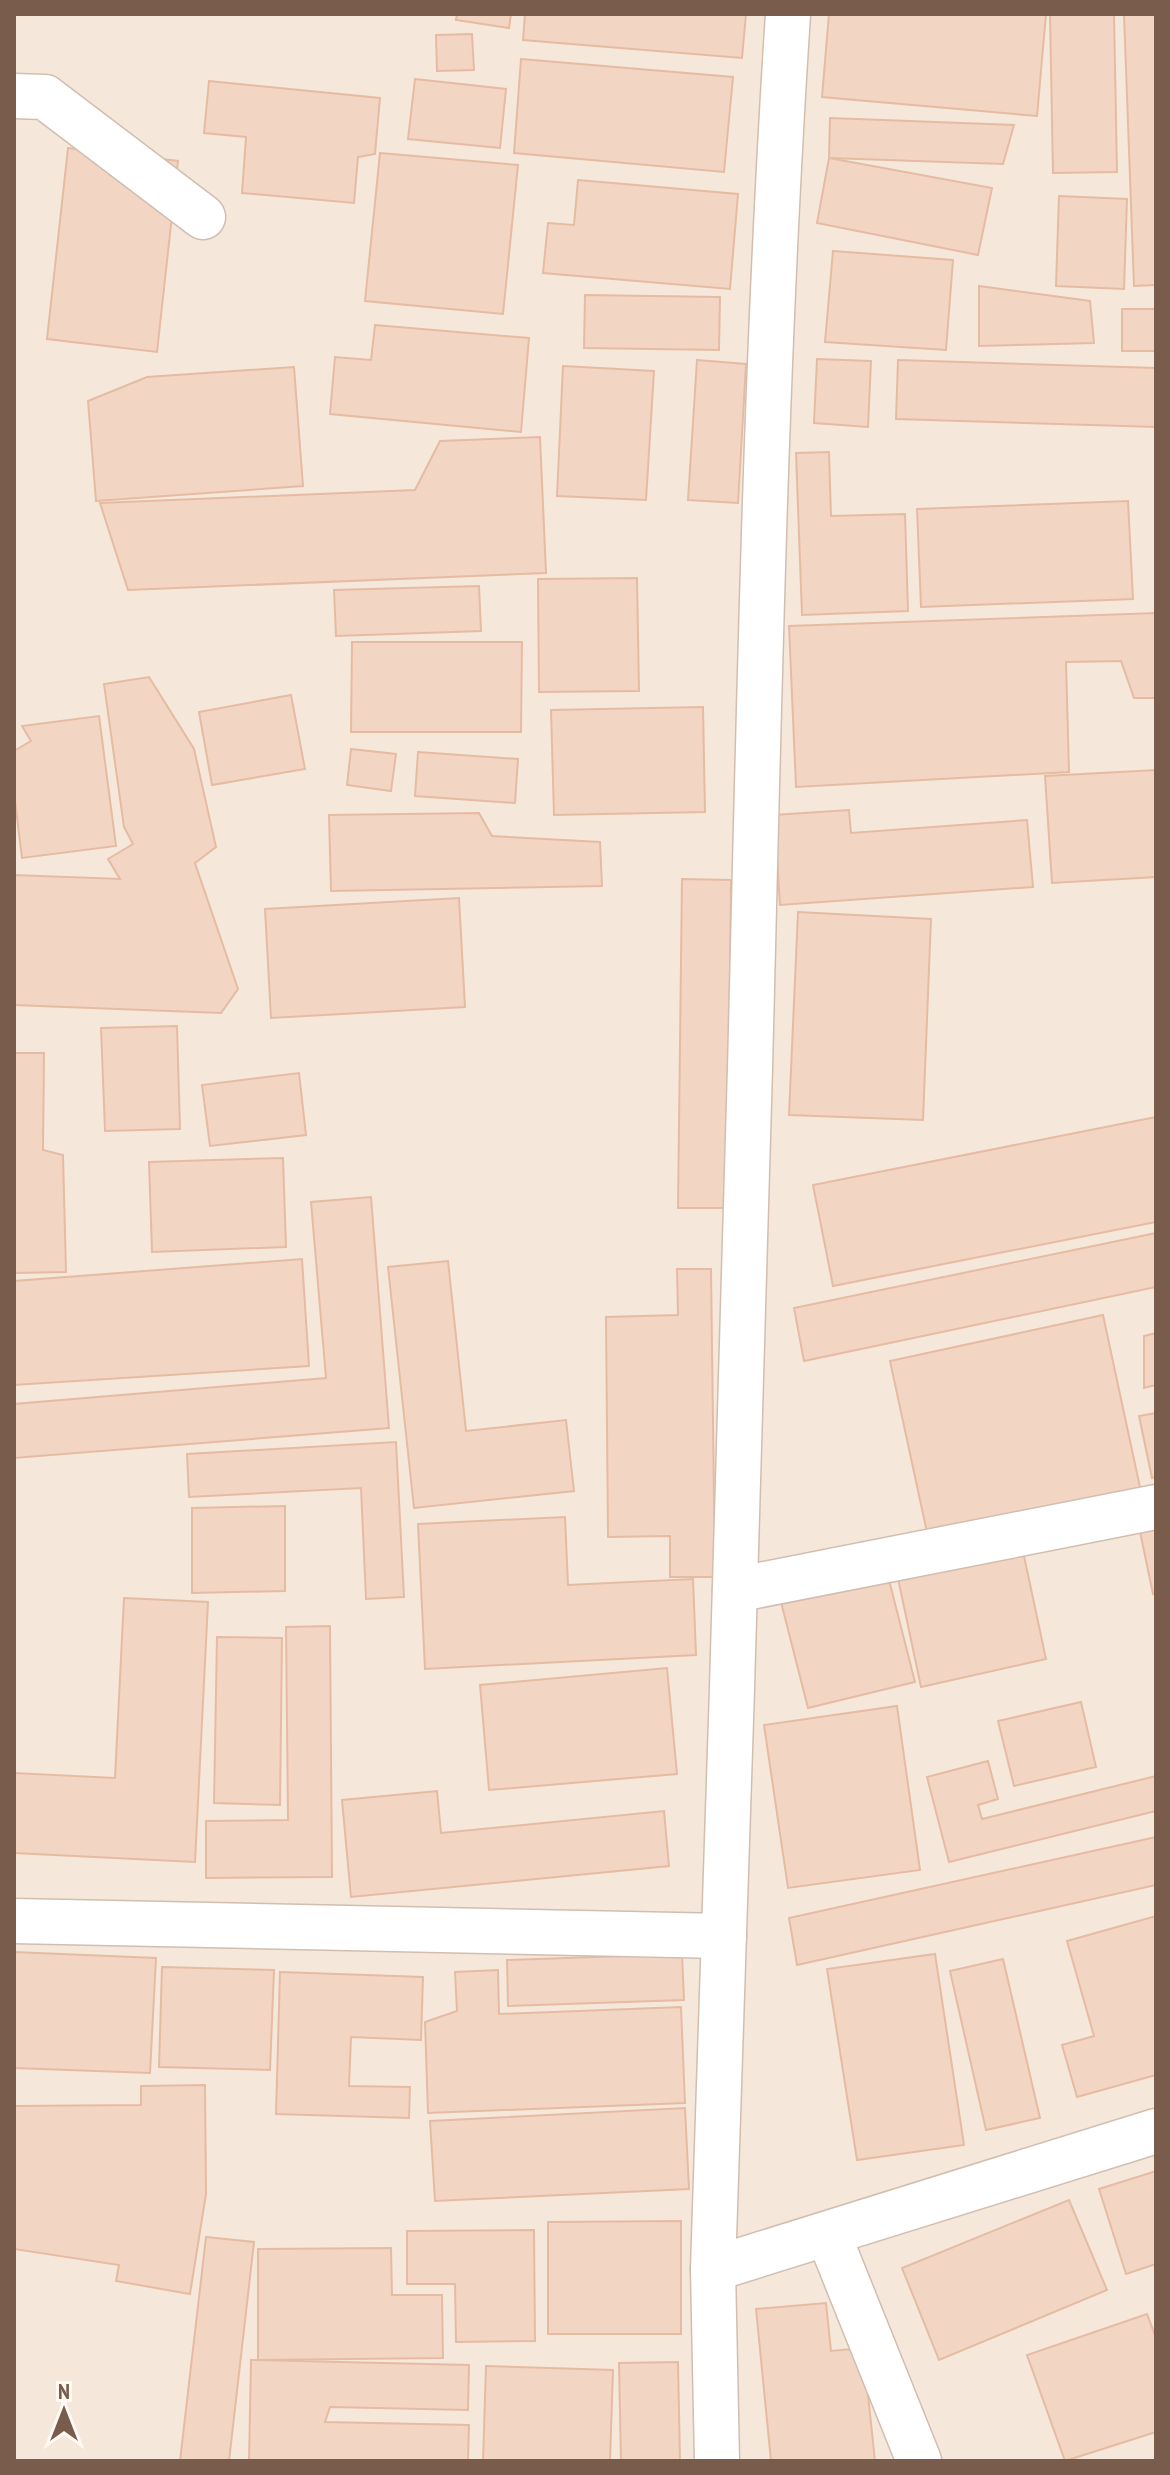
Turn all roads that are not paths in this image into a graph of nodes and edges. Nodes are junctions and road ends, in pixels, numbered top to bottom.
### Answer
1 (788, 14) edge
2 (14, 96) edge
3 (203, 217) dead end
4 (1156, 1507) edge
5 (735, 1590) junction
6 (14, 1921) edge
7 (724, 1936) junction
8 (1156, 2131) edge
9 (828, 2234) junction
10 (713, 2269) junction
11 (717, 2461) edge
12 (919, 2461) edge

1 - 5 street
2 - 3 street
4 - 5 street
5 - 7 street
6 - 7 street
7 - 10 street
8 - 9 street
9 - 10 street
9 - 12 street
10 - 11 street

